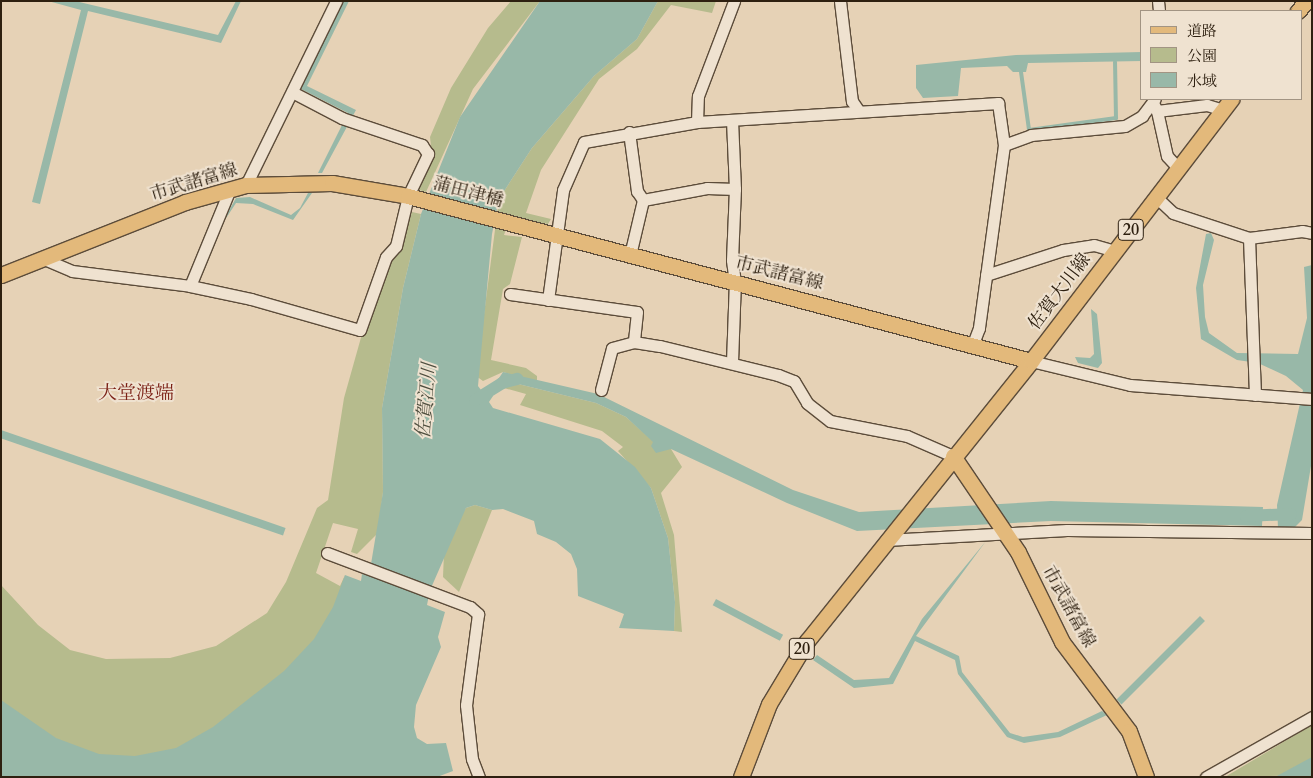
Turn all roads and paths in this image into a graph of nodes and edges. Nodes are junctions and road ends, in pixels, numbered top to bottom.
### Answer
1 (336, 1) edge
2 (734, 1) edge
3 (840, 1) edge
4 (292, 92) junction
5 (1227, 104) edge
6 (1155, 105) edge
7 (858, 110) junction
8 (732, 120) junction
9 (697, 122) junction
10 (629, 132) junction
11 (1004, 145) junction
12 (1178, 168) junction
13 (246, 185) junction
14 (230, 189) junction
15 (735, 189) junction
16 (408, 196) junction
17 (1156, 198) junction
18 (643, 200) junction
19 (518, 226) joint
20 (1312, 234) edge
21 (557, 236) junction
22 (1248, 238) junction
23 (1115, 251) junction
24 (630, 255) junction
25 (44, 259) junction
26 (986, 274) junction
27 (1, 275) edge
28 (736, 282) junction
29 (190, 286) junction
30 (510, 294) dead end
31 (548, 300) junction
32 (634, 342) junction
33 (973, 344) junction
34 (1030, 361) junction
35 (732, 362) junction
36 (601, 390) dead end
37 (1255, 395) junction
38 (1312, 399) edge
39 (953, 456) junction
40 (1004, 532) junction
41 (1312, 534) edge
42 (888, 538) junction
43 (327, 553) dead end
44 (1312, 717) edge
45 (479, 777) edge
46 (741, 777) edge
47 (1146, 777) edge
48 (1206, 777) edge

1 - 4 street
2 - 9 street
3 - 7 street
4 - 13 street
4 - 16 street
5 - 6 street
5 - 12 main road, 佐賀大川線 / 20
6 - 11 street
6 - 12 street
7 - 8 street
7 - 11 street
8 - 9 street
8 - 15 street
9 - 10 street
10 - 18 street
10 - 21 street
11 - 26 street
12 - 17 main road, 佐賀大川線 / 20
13 - 14 main road, 市武諸富線
13 - 16 main road, 市武諸富線
14 - 25 main road, 市武諸富線
14 - 29 street
15 - 18 street
15 - 28 street
16 - 19 main road, 蒲田津橋
16 - 29 street
17 - 22 street
17 - 23 main road, 佐賀大川線 / 20
18 - 24 street
19 - 21 main road, 市武諸富線
20 - 22 street
21 - 24 main road, 市武諸富線
21 - 31 street
22 - 37 street
23 - 26 street
23 - 34 main road, 佐賀大川線 / 20
24 - 28 main road, 市武諸富線
25 - 27 main road, 市武諸富線
25 - 29 street
26 - 33 street
28 - 33 main road, 市武諸富線
28 - 35 street
30 - 31 street
31 - 32 street
32 - 35 street
32 - 36 street
33 - 34 main road, 市武諸富線
34 - 37 street
34 - 39 main road, 佐賀大川線 / 20
35 - 39 street
37 - 38 street
39 - 40 main road, 市武諸富線
39 - 42 main road, 佐賀大川線 / 20
40 - 41 street
40 - 42 street
40 - 47 main road, 市武諸富線
42 - 46 main road, 20
43 - 45 street
44 - 48 street

